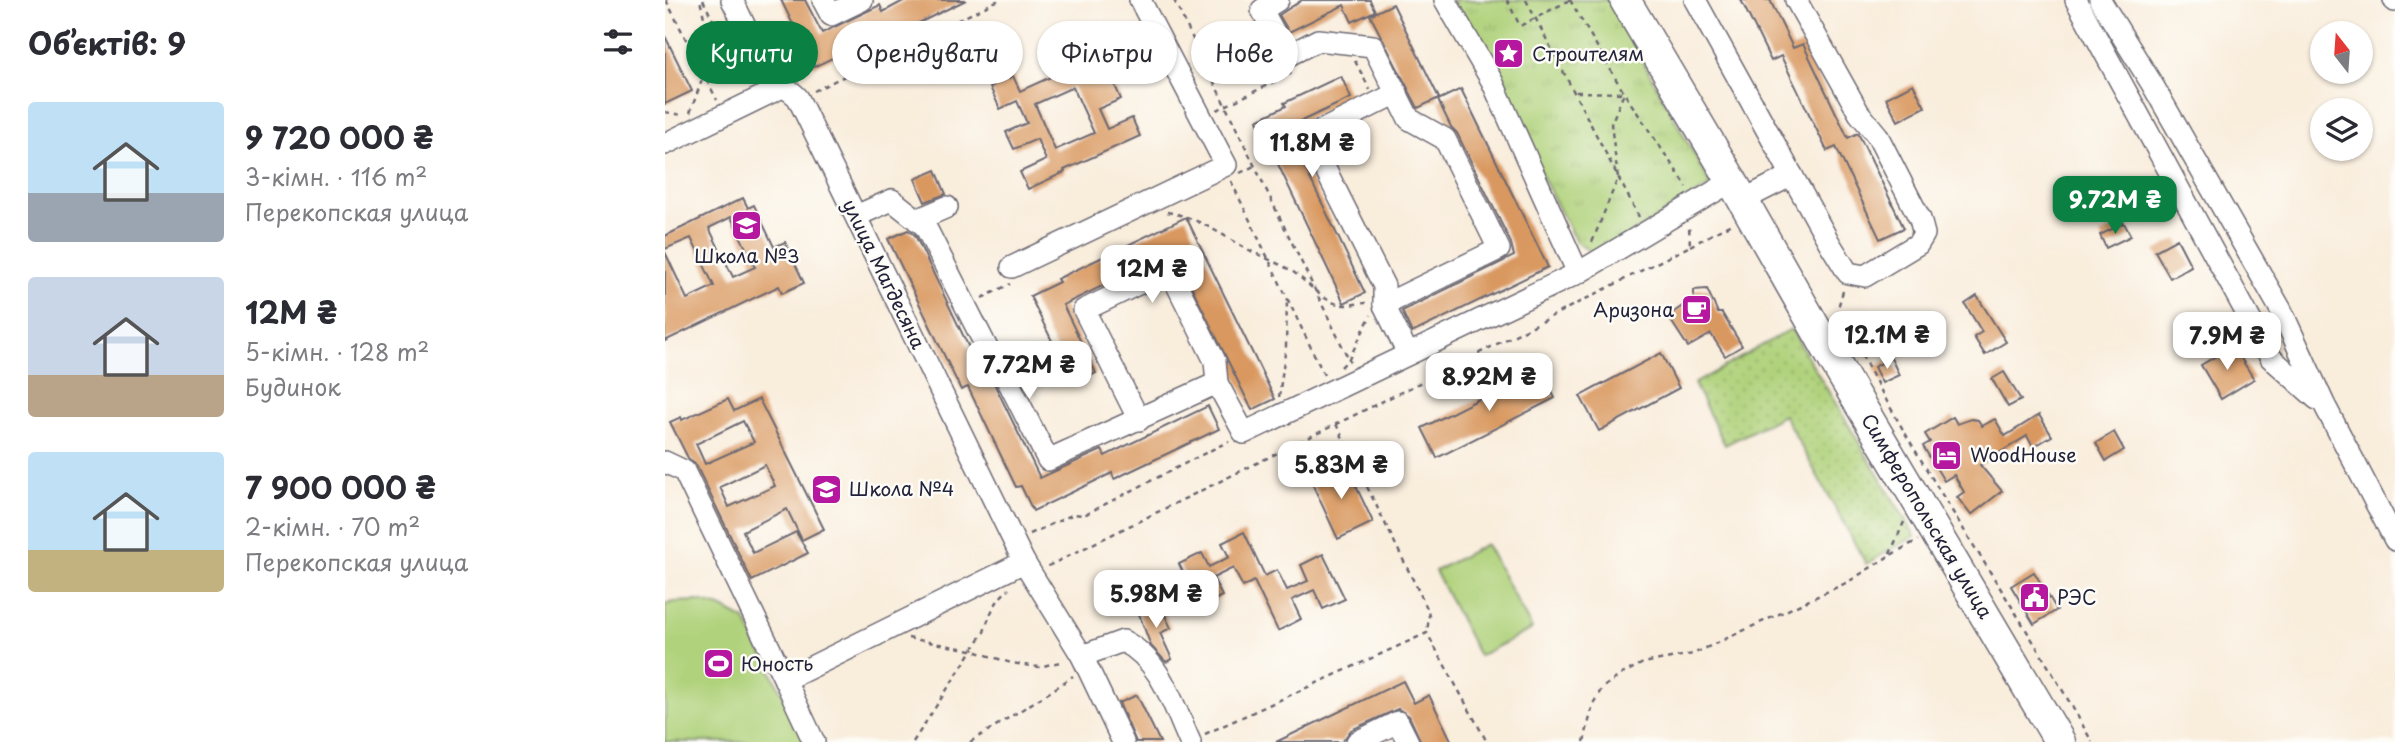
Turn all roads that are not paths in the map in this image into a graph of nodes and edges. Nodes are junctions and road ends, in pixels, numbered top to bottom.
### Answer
1 (733, 0) edge
2 (823, 0) edge
3 (862, 0) edge
4 (1140, 0) edge
5 (1445, 0) edge
6 (1625, 0) edge
7 (1695, 0) edge
8 (1795, 0) edge
9 (2076, 0) edge
10 (2100, 0) edge
11 (1268, 3) edge
12 (790, 93) junction
13 (1397, 93) junction
14 (665, 143) edge
15 (1792, 175) junction
16 (1738, 191) junction
17 (947, 207) dead end
18 (856, 216) junction
19 (917, 220) junction
20 (1012, 267) dead end
21 (1578, 273) junction
22 (1378, 304) junction
23 (1408, 354) junction
24 (1217, 383) junction
25 (2324, 404) junction
26 (1139, 420) junction
27 (665, 462) edge
28 (2395, 540) edge
29 (1028, 568) junction
30 (1084, 661) junction
31 (785, 680) junction
32 (1190, 741) edge
33 (814, 742) edge
34 (1123, 742) edge
35 (1357, 742) edge
36 (1408, 742) edge
37 (2060, 742) edge

1 - 12 street, улица Магдесяна
2 - 3 street
4 - 20 street
5 - 21 street
6 - 16 highway, Симферопольская улица
7 - 15 street
8 - 15 street
9 - 25 street
10 - 25 street
11 - 13 street
12 - 14 street
12 - 18 street, улица Магдесяна
13 - 22 street
13 - 22 street
15 - 16 street
16 - 21 street
16 - 37 highway, Симферопольская улица
17 - 19 street
18 - 19 street
18 - 29 street, улица Магдесяна
19 - 26 street
21 - 23 street
22 - 23 street
23 - 24 street
24 - 26 street
24 - 26 street
25 - 28 street
27 - 31 street
29 - 30 street, улица Магдесяна
29 - 31 street
30 - 32 street
30 - 34 street, улица Магдесяна
31 - 33 street
35 - 36 street

